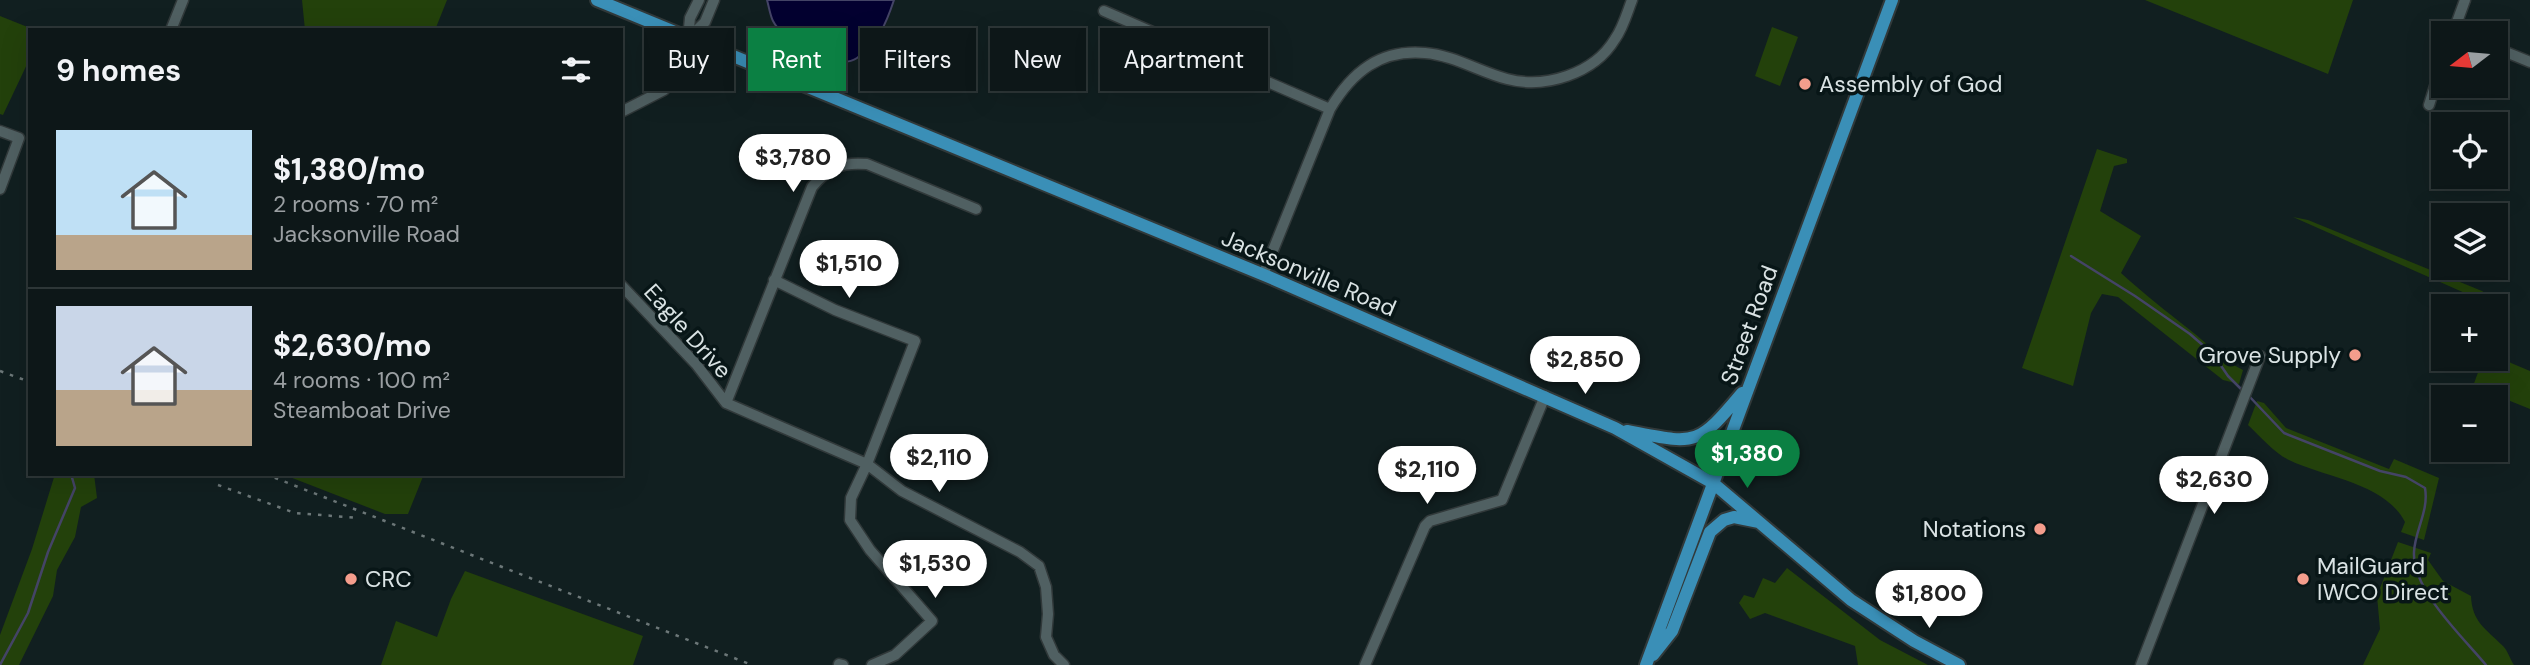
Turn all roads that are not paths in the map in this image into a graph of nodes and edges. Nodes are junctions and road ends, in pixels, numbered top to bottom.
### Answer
1 (183, 0) edge
2 (597, 0) edge
3 (699, 0) edge
4 (714, 0) edge
5 (1632, 0) edge
6 (1892, 0) edge
7 (2465, 0) edge
8 (1104, 11) dead end
9 (2458, 21) edge
10 (172, 28) edge
11 (662, 28) edge
12 (689, 28) edge
13 (699, 28) edge
14 (2508, 53) edge
15 (734, 58) edge
16 (2530, 62) edge
17 (662, 91) edge
18 (2431, 96) edge
19 (2428, 105) dead end
20 (1330, 109) junction
21 (623, 111) edge
22 (0, 131) edge
23 (0, 189) edge
24 (976, 209) dead end
25 (1263, 275) junction
26 (774, 280) junction
27 (623, 287) edge
28 (2260, 356) dead end
29 (1749, 384) junction
30 (1545, 396) junction
31 (726, 403) junction
32 (1615, 428) junction
33 (867, 464) junction
34 (1713, 483) junction
35 (1761, 523) junction
36 (872, 665) edge
37 (1064, 665) edge
38 (1365, 665) edge
39 (1646, 665) edge
40 (1959, 665) edge
41 (2141, 665) edge

1 - 10 street
2 - 11 main road, Jacksonville Road
3 - 12 street
4 - 13 street
5 - 20 street
6 - 29 main road, Street Road
7 - 9 street
8 - 20 street
14 - 16 street
15 - 25 main road, Jacksonville Road
17 - 21 street
18 - 19 street
20 - 25 street
22 - 23 street
24 - 26 street
25 - 30 main road, Jacksonville Road
26 - 31 street
26 - 33 street
27 - 31 street, Eagle Drive
28 - 41 street
29 - 32 main road
29 - 34 main road, Street Road
30 - 32 main road, Jacksonville Road
30 - 38 street
31 - 33 street
32 - 34 main road, Jacksonville Road
33 - 36 street
33 - 37 street
34 - 35 main road, Jacksonville Road
34 - 39 main road, Street Road
35 - 39 main road
35 - 40 main road, Jacksonville Road

